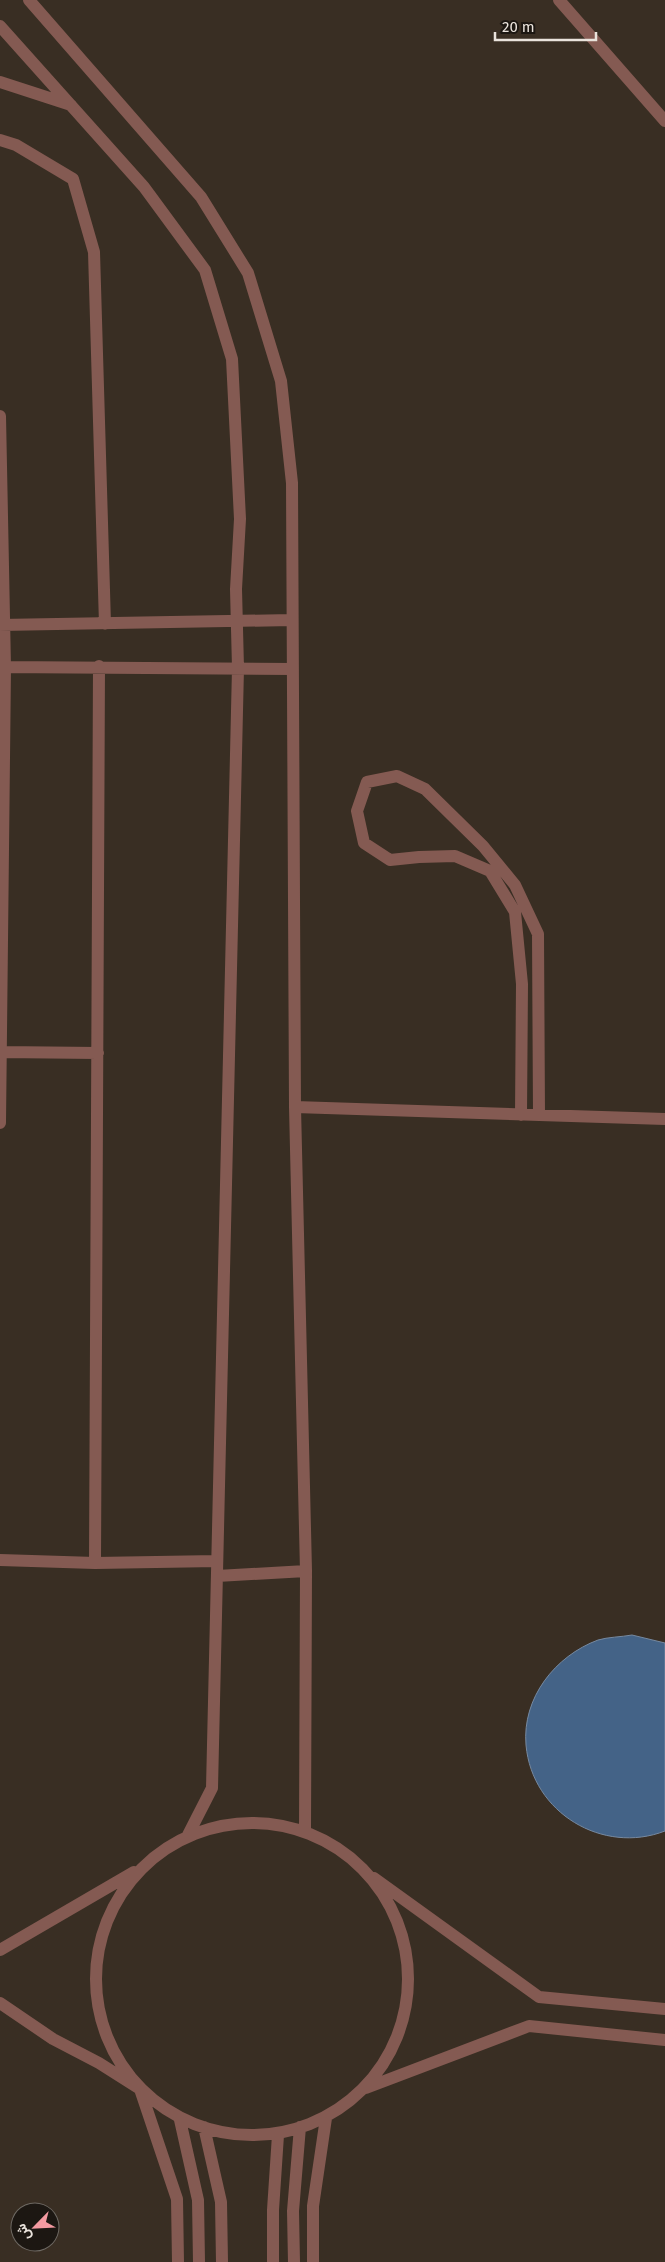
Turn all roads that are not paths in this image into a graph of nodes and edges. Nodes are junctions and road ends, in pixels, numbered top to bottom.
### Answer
1 (29, 0) edge
2 (560, 0) edge
3 (0, 26) edge
4 (0, 82) edge
5 (72, 106) junction
6 (665, 121) edge
7 (0, 140) edge
8 (0, 416) edge
9 (292, 620) junction
10 (236, 621) junction
11 (105, 624) junction
12 (2, 625) edge
13 (99, 666) junction
14 (3, 667) edge
15 (238, 668) junction
16 (293, 668) junction
17 (0, 1052) edge
18 (98, 1053) junction
19 (296, 1107) junction
20 (521, 1114) junction
21 (539, 1115) junction
22 (665, 1118) edge
23 (0, 1123) edge
24 (0, 1560) edge
25 (217, 1560) junction
26 (95, 1563) junction
27 (306, 1571) junction
28 (217, 1576) junction
29 (305, 1831) junction
30 (188, 1835) junction
31 (139, 1869) junction
32 (368, 1874) junction
33 (0, 1950) edge
34 (0, 2002) edge
35 (665, 2010) edge
36 (665, 2040) edge
37 (366, 2088) junction
38 (140, 2089) junction
39 (326, 2118) junction
40 (180, 2120) junction
41 (204, 2127) junction
42 (300, 2127) junction
43 (278, 2135) junction
44 (178, 2262) edge
45 (199, 2262) edge
46 (222, 2262) edge
47 (273, 2262) edge
48 (294, 2262) edge
49 (313, 2262) edge

1 - 9 street
2 - 6 street
3 - 5 street
4 - 5 street
5 - 10 street
7 - 11 street
8 - 12 street
9 - 10 street
9 - 16 street
10 - 11 street
10 - 15 street
11 - 12 street
12 - 14 street
13 - 14 street
13 - 15 street
13 - 18 street
14 - 17 street
15 - 16 street
15 - 25 street
16 - 19 street
17 - 18 street
17 - 23 street
18 - 26 street
19 - 20 street
19 - 27 street
20 - 21 street
20 - 21 street
21 - 22 street
24 - 26 street
25 - 26 street
25 - 28 street
27 - 28 street
27 - 29 street
28 - 30 street
29 - 30 street
29 - 32 street
30 - 31 street
31 - 33 street
31 - 38 street
32 - 35 street
32 - 37 street
34 - 38 street
36 - 37 street
37 - 39 street
38 - 40 street
38 - 44 street
39 - 42 street
39 - 49 street
40 - 41 street
40 - 45 street
41 - 43 street
41 - 46 street
42 - 43 street
42 - 48 street
43 - 47 street

